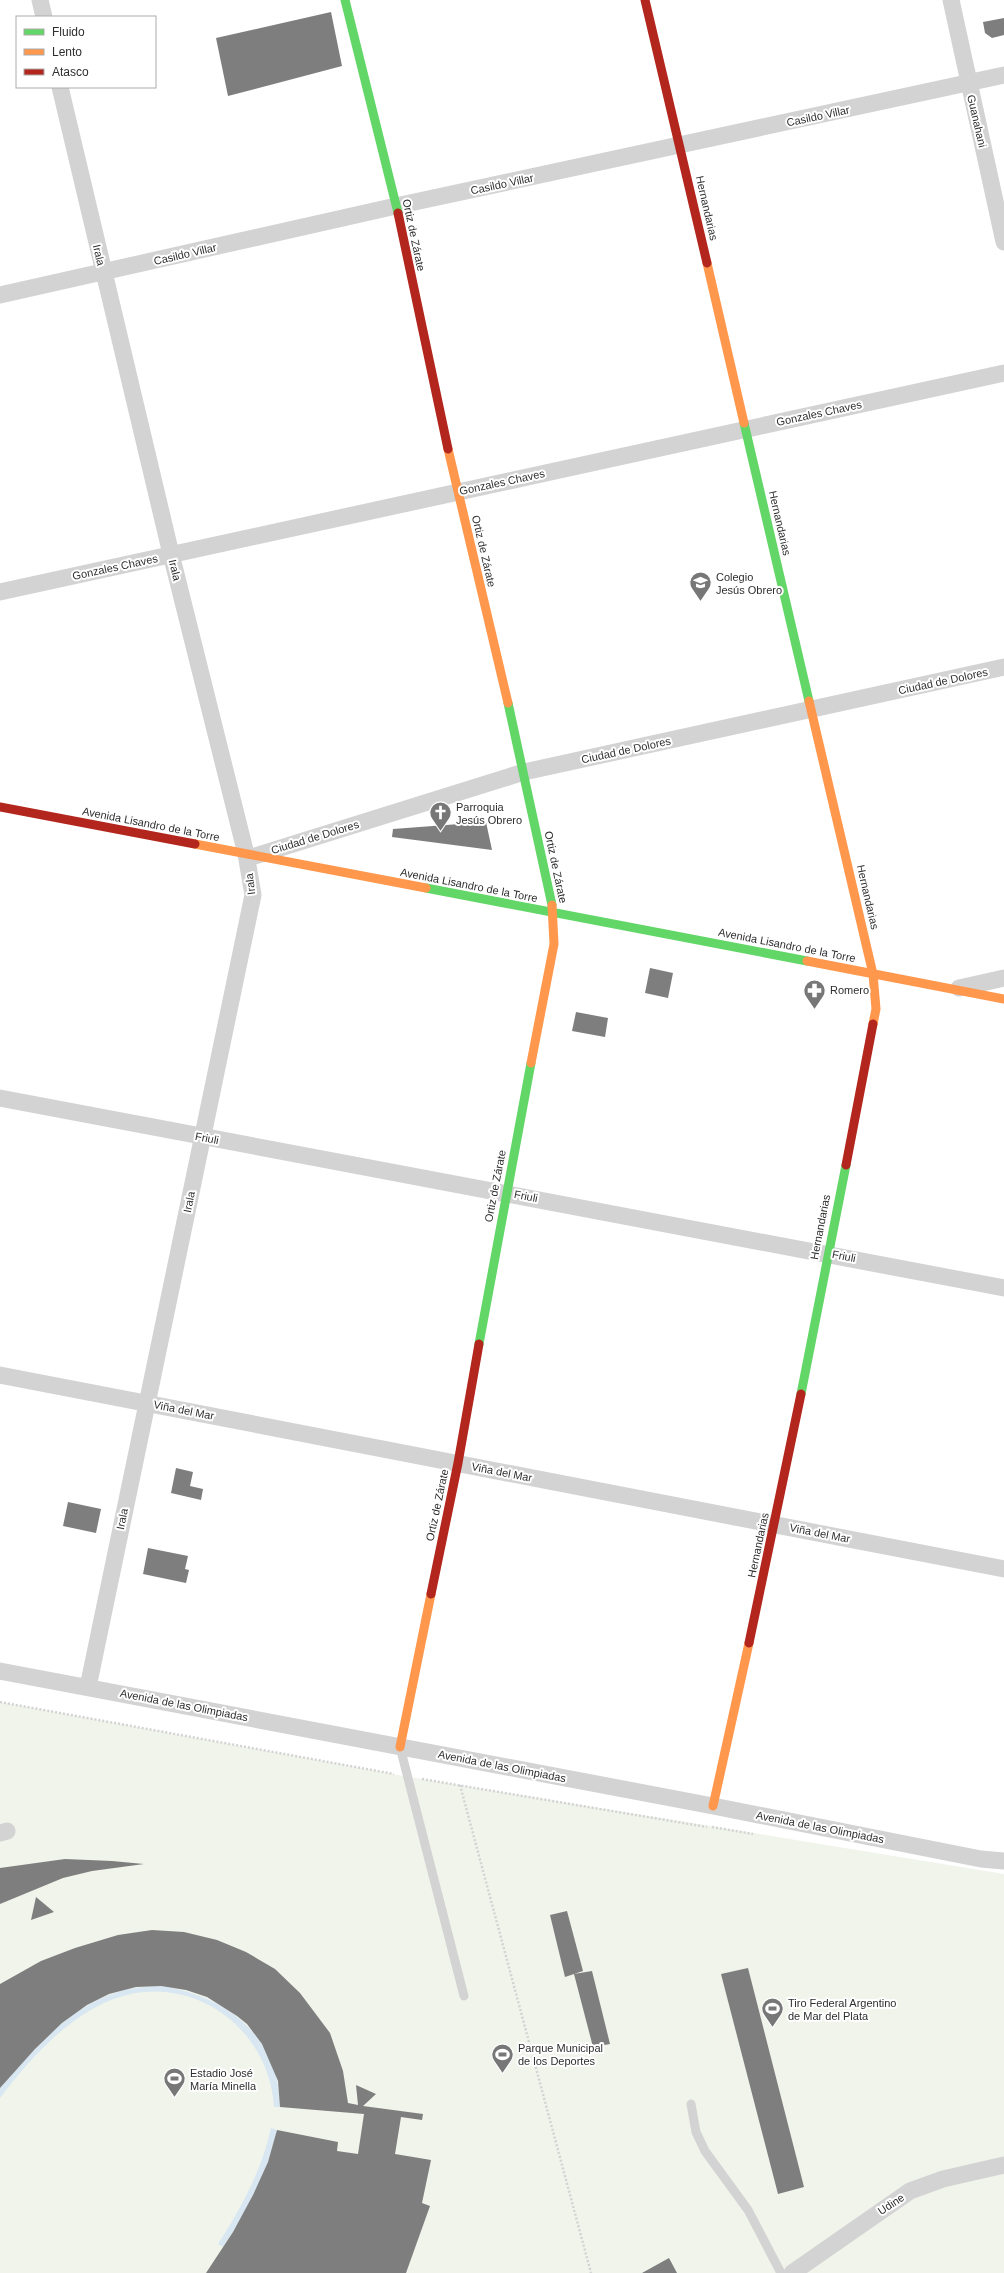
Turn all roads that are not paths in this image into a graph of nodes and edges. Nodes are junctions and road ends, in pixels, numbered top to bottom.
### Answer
1 (40, 0) edge
2 (345, 0) edge
3 (645, 0) edge
4 (951, 0) edge
5 (44, 16) edge
6 (1004, 75) edge
7 (969, 83) junction
8 (60, 88) edge
9 (680, 146) junction
10 (396, 206) junction
11 (1004, 242) edge
12 (103, 272) junction
13 (0, 295) edge
14 (1004, 373) edge
15 (745, 429) junction
16 (457, 492) junction
17 (171, 554) junction
18 (0, 592) edge
19 (1004, 667) edge
20 (812, 709) junction
21 (524, 772) junction
22 (0, 807) edge
23 (250, 855) junction
24 (554, 913) junction
25 (873, 974) junction
26 (1004, 978) edge
27 (955, 990) junction
28 (1004, 999) edge
29 (0, 1098) edge
30 (202, 1137) junction
31 (506, 1192) junction
32 (827, 1253) junction
33 (1004, 1288) edge
34 (0, 1375) edge
35 (146, 1403) junction
36 (458, 1463) junction
37 (775, 1524) junction
38 (1004, 1569) edge
39 (0, 1671) edge
40 (88, 1687) junction
41 (400, 1747) junction
42 (714, 1806) junction
43 (1004, 1861) edge
44 (464, 1996) dead end
45 (691, 2104) dead end
46 (1004, 2165) edge
47 (781, 2273) edge
48 (792, 2273) edge

1 - 5 street
2 - 10 street, Ortiz de Zárate
3 - 9 street, Hernandarias
4 - 7 street, Guanahani
6 - 7 street, Casildo Villar
7 - 9 street, Casildo Villar
7 - 11 street, Guanahani
8 - 12 street, Irala
9 - 10 street, Casildo Villar
9 - 15 street, Hernandarias
10 - 12 street, Casildo Villar
10 - 16 street, Ortiz de Zárate
12 - 13 street, Casildo Villar
12 - 17 street, Irala
14 - 15 street, Gonzales Chaves
15 - 16 street, Gonzales Chaves
15 - 20 street, Hernandarias
16 - 17 street, Gonzales Chaves
16 - 21 street, Ortiz de Zárate
17 - 18 street, Gonzales Chaves
17 - 23 street, Irala
19 - 20 street, Ciudad de Dolores
20 - 21 street, Ciudad de Dolores
20 - 25 street, Hernandarias
21 - 23 street, Ciudad de Dolores
21 - 24 street, Ortiz de Zárate
22 - 23 street, Avenida Lisandro de la Torre
23 - 24 street, Avenida Lisandro de la Torre
23 - 30 street, Irala
24 - 25 street, Avenida Lisandro de la Torre
24 - 31 street, Ortiz de Zárate
25 - 27 street, Avenida Lisandro de la Torre
25 - 32 street, Hernandarias
26 - 27 street
27 - 28 street, Avenida Lisandro de la Torre
29 - 30 street, Friuli
30 - 31 street, Friuli
30 - 35 street, Irala
31 - 32 street, Friuli
31 - 36 street, Ortiz de Zárate
32 - 33 street, Friuli
32 - 37 street, Hernandarias
34 - 35 street, Viña del Mar
35 - 36 street, Viña del Mar
35 - 40 street, Irala
36 - 37 street, Viña del Mar
36 - 41 street, Ortiz de Zárate
37 - 38 street, Viña del Mar
37 - 42 street, Hernandarias
39 - 40 street, Avenida de las Olimpiadas
40 - 41 street, Avenida de las Olimpiadas
41 - 42 street, Avenida de las Olimpiadas
41 - 44 lane
42 - 43 street, Avenida de las Olimpiadas
45 - 47 lane
46 - 48 street, Udine

